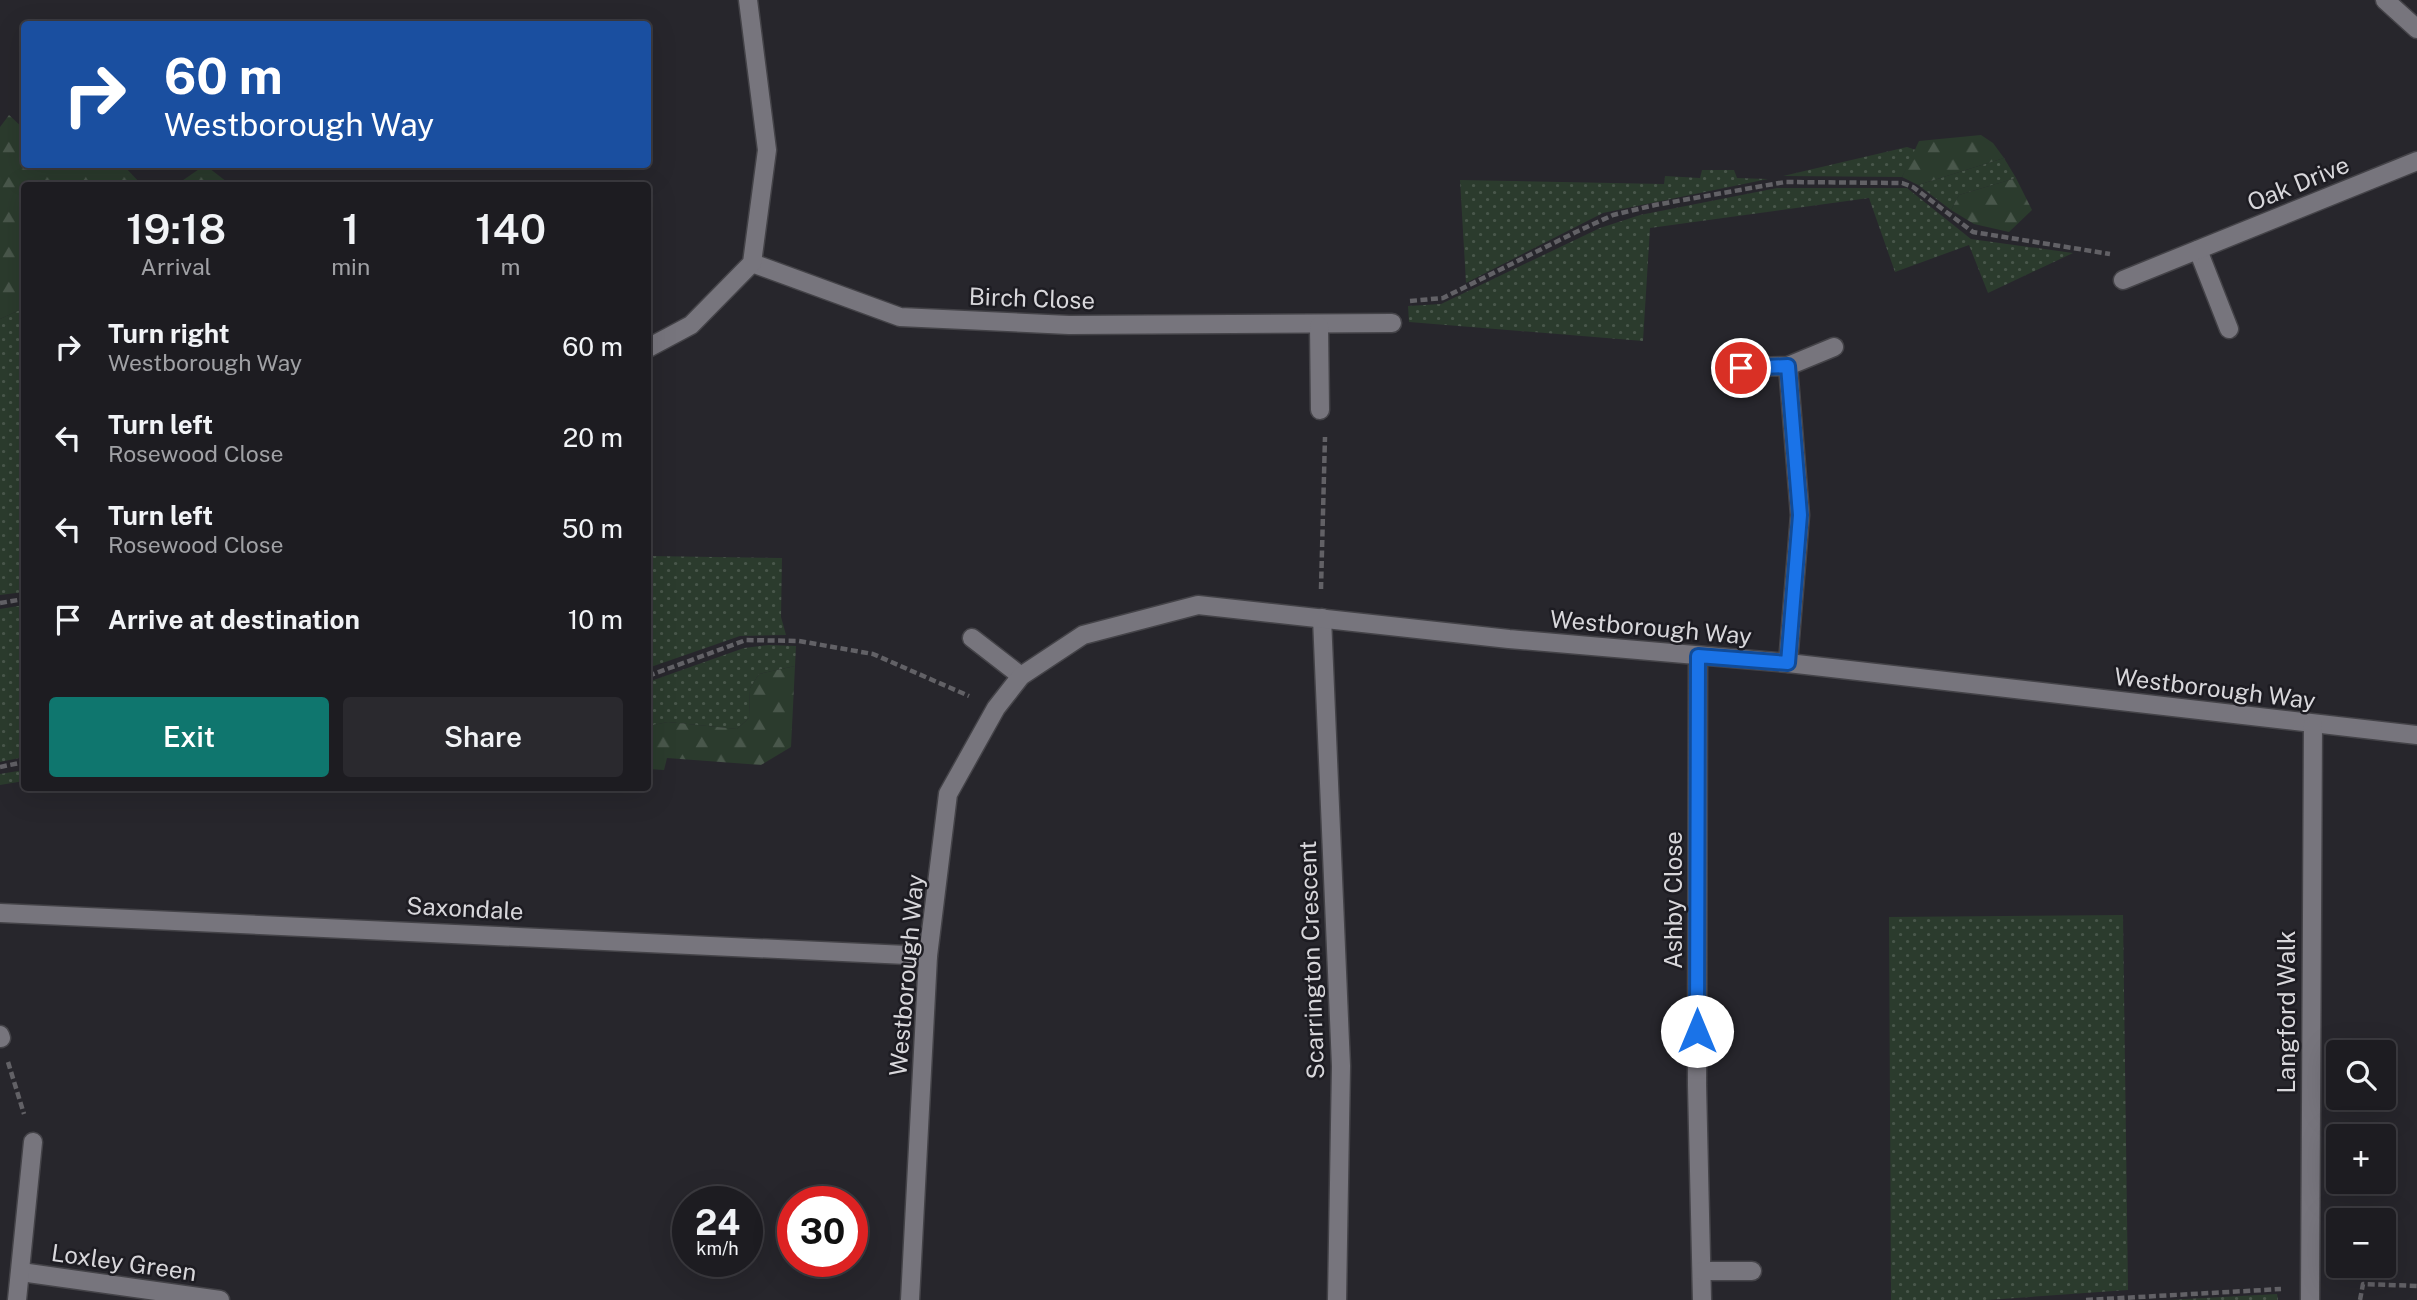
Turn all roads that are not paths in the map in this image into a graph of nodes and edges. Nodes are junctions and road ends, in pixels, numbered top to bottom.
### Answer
1 (748, 0) edge
2 (2385, 0) edge
3 (2417, 29) edge
4 (2417, 161) edge
5 (2198, 250) junction
6 (752, 263) junction
7 (2123, 280) road end
8 (1392, 323) road end
9 (1319, 326) junction
10 (2229, 329) dead end
11 (651, 346) edge
12 (1835, 347) dead end
13 (1788, 366) junction
14 (1741, 368) dead end
15 (1320, 410) road end
16 (1322, 618) junction
17 (972, 638) dead end
18 (1698, 656) junction
19 (1788, 663) junction
20 (1021, 676) junction
21 (2314, 724) junction
22 (2417, 735) edge
23 (0, 913) edge
24 (928, 956) junction
25 (33, 1142) road end
26 (1702, 1271) junction
27 (1752, 1271) dead end
28 (21, 1272) junction
29 (18, 1300) edge
30 (220, 1300) edge
31 (910, 1300) edge
32 (1338, 1300) edge
33 (1702, 1300) edge
34 (2310, 1300) edge

1 - 6 street
2 - 3 street
4 - 5 street, Oak Drive
5 - 7 street, Oak Drive
5 - 10 street
6 - 9 street, Birch Close
6 - 11 street
8 - 9 street, Birch Close
9 - 15 street
12 - 13 street
13 - 14 street
13 - 19 street
16 - 18 street, Westborough Way
16 - 20 street, Westborough Way
16 - 32 street, Scarrington Crescent
17 - 20 street
18 - 19 street, Westborough Way
18 - 26 street, Ashby Close
19 - 21 street, Westborough Way
20 - 24 street, Westborough Way
21 - 22 street, Westborough Way
21 - 34 street, Langford Walk
23 - 24 street, Saxondale
24 - 31 street, Westborough Way
25 - 28 street, Loxley Green
26 - 27 street
26 - 33 street, Ashby Close
28 - 29 street, Loxley Green
28 - 30 street, Loxley Green

